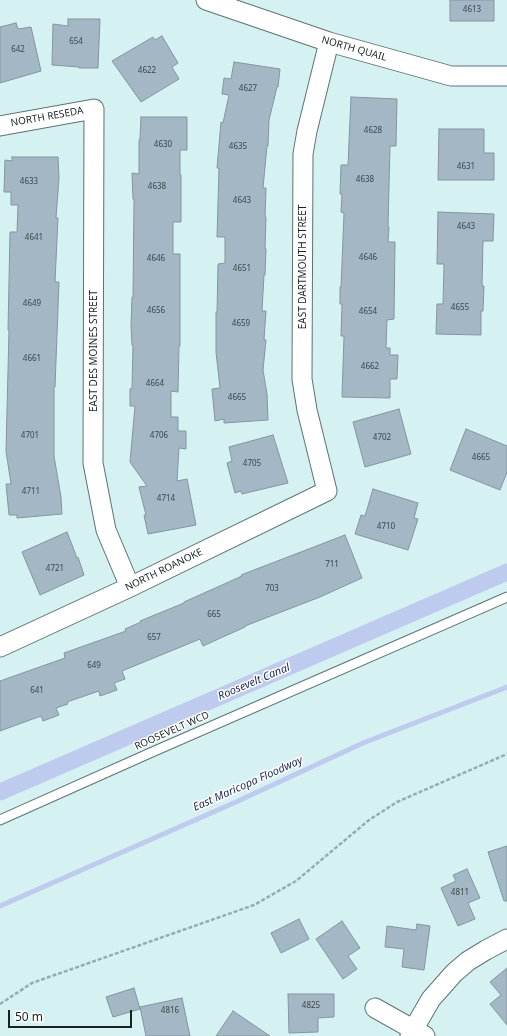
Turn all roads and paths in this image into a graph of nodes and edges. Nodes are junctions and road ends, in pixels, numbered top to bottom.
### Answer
1 (206, 0) edge
2 (329, 42) junction
3 (507, 76) edge
4 (94, 109) joint
5 (0, 126) edge
6 (327, 491) joint
7 (130, 587) junction
8 (507, 597) edge
9 (0, 647) edge
10 (507, 754) edge
11 (0, 820) edge
12 (507, 939) edge
13 (0, 1004) edge
14 (375, 1008) dead end
15 (416, 1034) edge

1 - 2 street, NORTH QUAIL
2 - 3 street, NORTH QUAIL
2 - 6 street, EAST DARTMOUTH STREET
4 - 5 street, NORTH RESEDA
4 - 7 street, EAST DES MOINES STREET
6 - 7 street, NORTH ROANOKE
7 - 9 street, NORTH ROANOKE
8 - 11 lane, ROOSEVELT WCD
10 - 13 path
12 - 15 street
14 - 15 street

